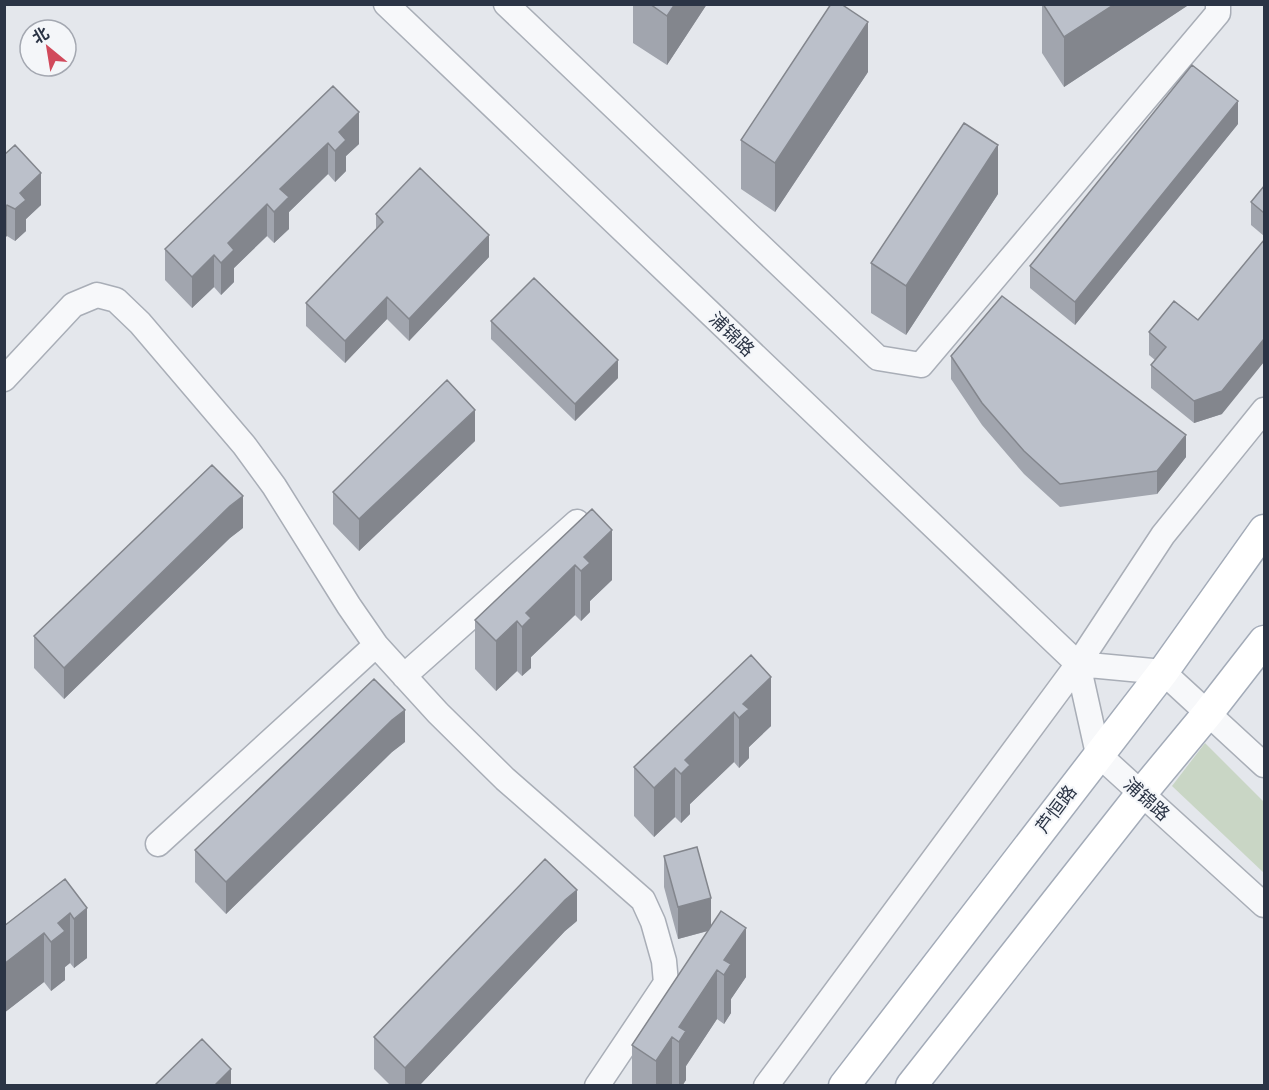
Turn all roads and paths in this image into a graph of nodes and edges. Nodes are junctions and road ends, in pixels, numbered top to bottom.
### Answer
1 (386, 4) edge
2 (506, 4) edge
3 (1218, 4) edge
4 (4, 380) edge
5 (1264, 410) edge
6 (577, 522) edge
7 (1264, 530) edge
8 (1264, 640) edge
9 (376, 645) junction
10 (1078, 664) junction
11 (1162, 672) junction
12 (404, 676) junction
13 (1208, 713) junction
14 (1098, 754) junction
15 (1264, 765) edge
16 (1141, 794) junction
17 (158, 844) dead end
18 (1264, 905) edge
19 (597, 1086) edge
20 (766, 1086) edge
21 (844, 1086) edge
22 (911, 1086) edge

1 - 10 street, 浦锦路
2 - 3 street
4 - 9 street
5 - 10 street
6 - 12 street
7 - 11 main road, 芦恒路
8 - 13 main road
9 - 12 street
9 - 17 street
10 - 11 street
10 - 14 street
10 - 20 street
11 - 13 street
11 - 14 main road, 芦恒路
12 - 19 street
13 - 15 street
13 - 16 main road
14 - 16 street, 浦锦路
14 - 21 main road, 芦恒路
16 - 18 street, 浦锦路
16 - 22 main road

